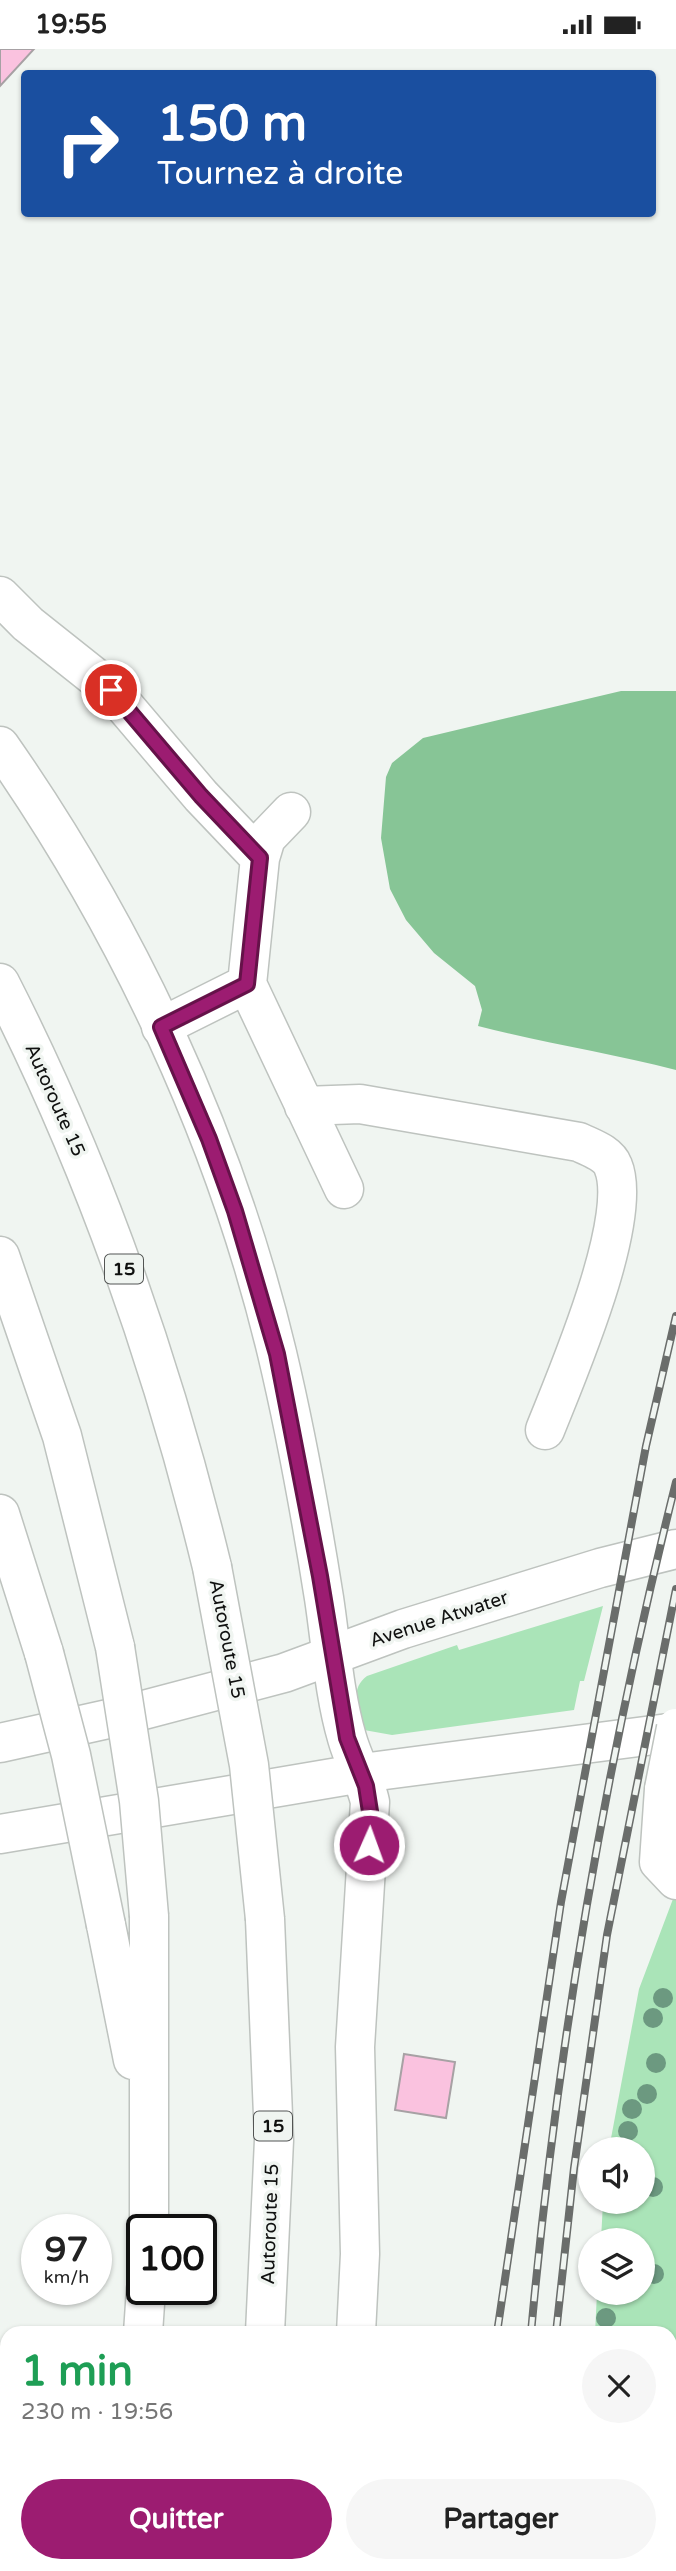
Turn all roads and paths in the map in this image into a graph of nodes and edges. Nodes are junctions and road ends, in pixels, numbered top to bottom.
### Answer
1 (0, 596) edge
2 (0, 746) edge
3 (292, 812) dead end
4 (260, 858) junction
5 (0, 983) edge
6 (247, 984) junction
7 (161, 1027) junction
8 (304, 1106) junction
9 (344, 1189) dead end
10 (0, 1256) edge
11 (545, 1430) dead end
12 (0, 1514) edge
13 (676, 1549) edge
14 (333, 1654) junction
15 (676, 1730) edge
16 (0, 1743) edge
17 (362, 1773) junction
18 (0, 1834) edge
19 (676, 1880) edge
20 (151, 2157) junction
21 (149, 2214) edge
22 (145, 2305) edge
23 (143, 2326) edge
24 (265, 2326) edge
25 (356, 2326) edge

1 - 4 main road
2 - 7 main road
3 - 4 main road
4 - 6 main road
5 - 24 main road, Autoroute 15 / 15, bridge
6 - 7 main road
6 - 8 main road
7 - 14 main road
8 - 9 main road
8 - 11 main road
10 - 20 main road, bridge
12 - 20 main road, bridge
13 - 14 main road, Avenue Atwater
14 - 16 main road, Avenue Atwater
14 - 17 main road
15 - 17 main road
15 - 19 main road, bridge
17 - 18 main road
17 - 25 main road
20 - 21 main road
22 - 23 main road

